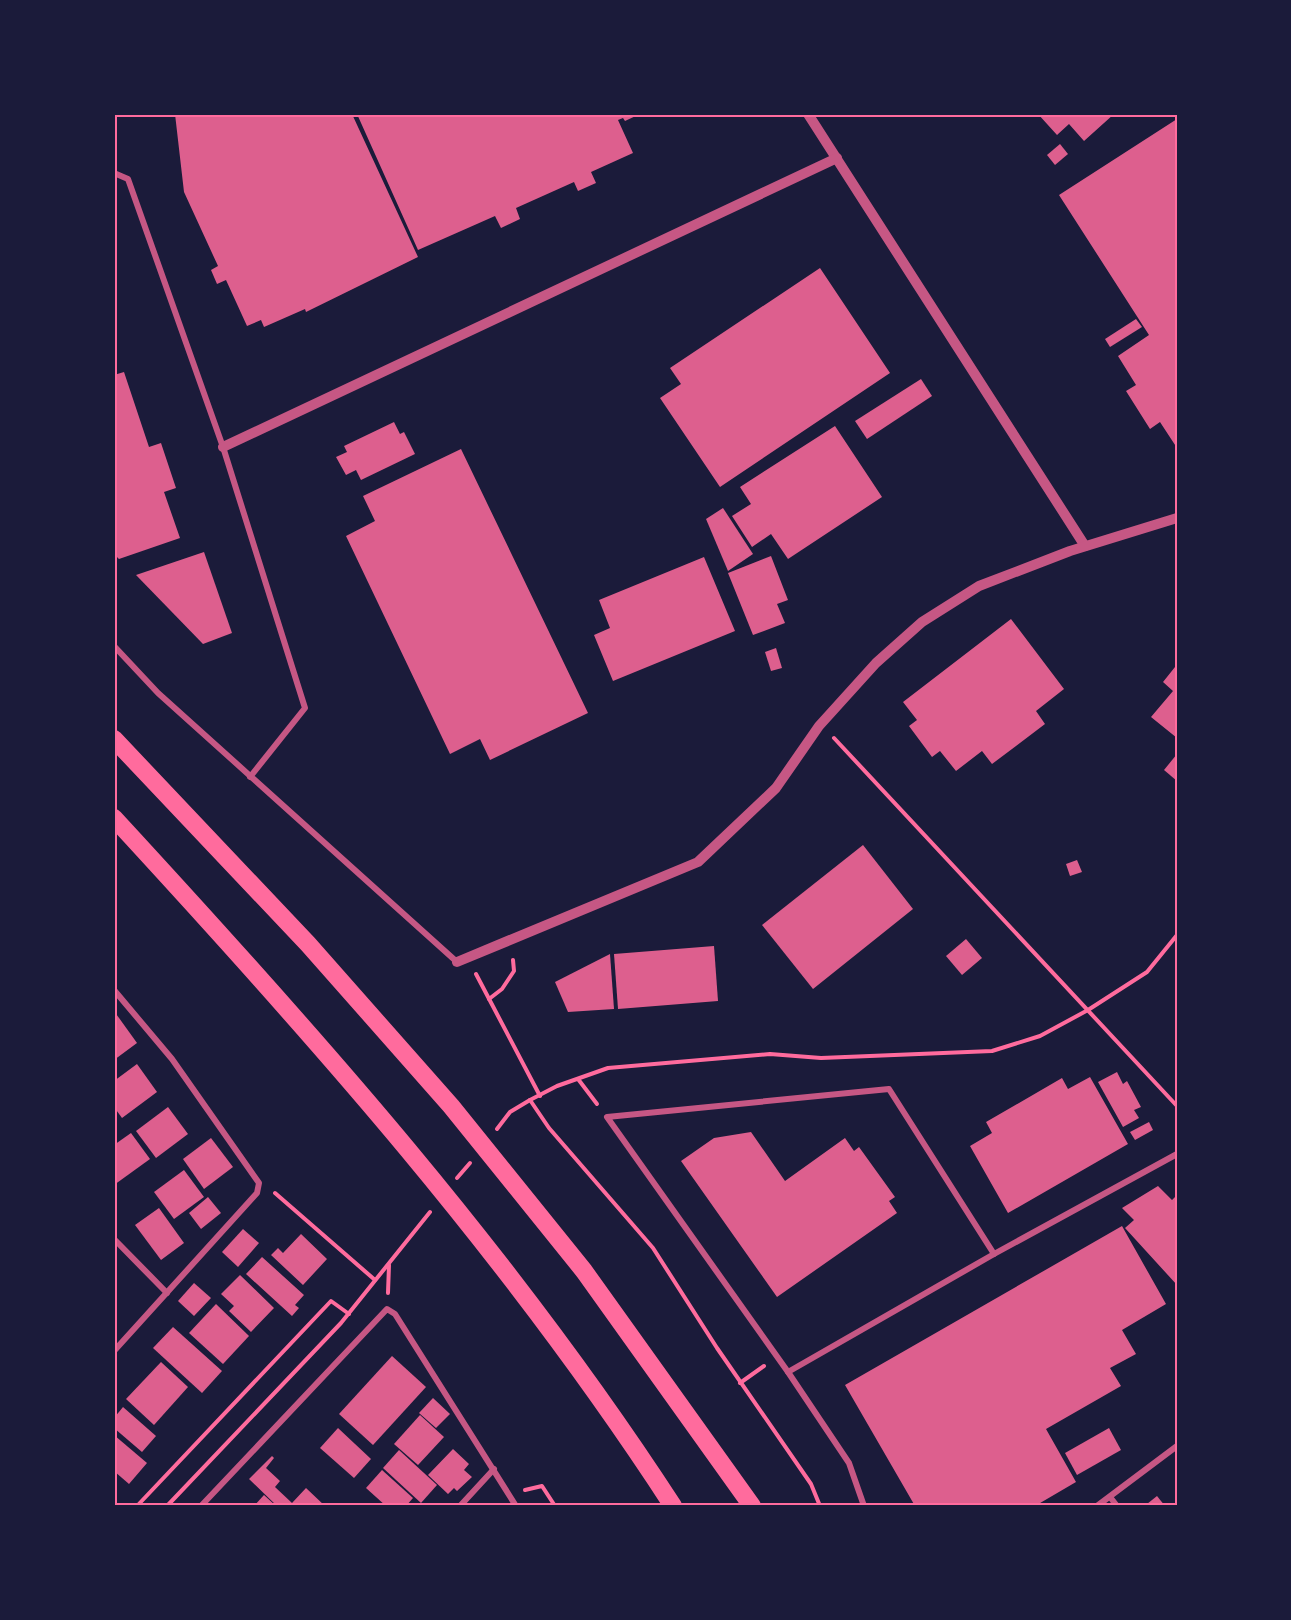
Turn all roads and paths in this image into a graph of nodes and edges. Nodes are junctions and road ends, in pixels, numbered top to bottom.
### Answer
1 (808, 114) edge
2 (837, 158) junction
3 (114, 173) edge
4 (223, 447) junction
5 (1177, 518) edge
6 (1085, 546) junction
7 (114, 646) edge
8 (819, 726) junction
9 (114, 739) edge
10 (250, 777) junction
11 (114, 818) edge
12 (1177, 935) edge
13 (512, 959) dead end
14 (457, 962) joint
15 (474, 968) dead end
16 (114, 990) edge
17 (489, 999) junction
18 (1088, 1010) junction
19 (578, 1079) junction
20 (557, 1086) dead end
21 (540, 1096) dead end
22 (530, 1100) dead end
23 (1177, 1106) edge
24 (607, 1117) junction
25 (1177, 1154) edge
26 (259, 1183) junction
27 (114, 1239) edge
28 (994, 1254) junction
29 (388, 1264) dead end
30 (375, 1280) dead end
31 (167, 1293) junction
32 (387, 1309) junction
33 (349, 1314) dead end
34 (341, 1323) dead end
35 (114, 1351) edge
36 (777, 1357) junction
37 (788, 1372) junction
38 (740, 1383) junction
39 (1177, 1446) edge
40 (494, 1469) junction
41 (508, 1492) junction
42 (1110, 1497) junction
43 (137, 1506) edge
44 (167, 1506) edge
45 (201, 1506) edge
46 (460, 1506) edge
47 (516, 1506) edge
48 (555, 1506) edge
49 (673, 1506) edge
50 (752, 1506) edge
51 (820, 1506) edge
52 (864, 1506) edge
53 (1097, 1506) edge
54 (1117, 1506) edge

1 - 2 street
2 - 4 street
2 - 6 street
3 - 4 street
4 - 10 street
5 - 6 street
6 - 8 street
7 - 10 street
8 - 14 street
8 - 18 path
9 - 50 highway
10 - 14 street
11 - 49 highway
12 - 18 path
13 - 17 path
15 - 17 path
16 - 26 street
17 - 21 path
18 - 19 path
18 - 23 path
19 - 20 path
19 - 24 path
22 - 38 path
24 - 28 street
24 - 36 street
25 - 28 street
26 - 30 path
26 - 31 street
27 - 31 street
28 - 37 street
29 - 32 path
31 - 35 street
32 - 40 street
32 - 45 street
33 - 43 path
34 - 44 path
36 - 37 street
36 - 38 path
37 - 52 street
38 - 51 path
39 - 42 street
40 - 41 street
40 - 46 street
41 - 47 street
41 - 48 path
42 - 53 street
42 - 54 street

